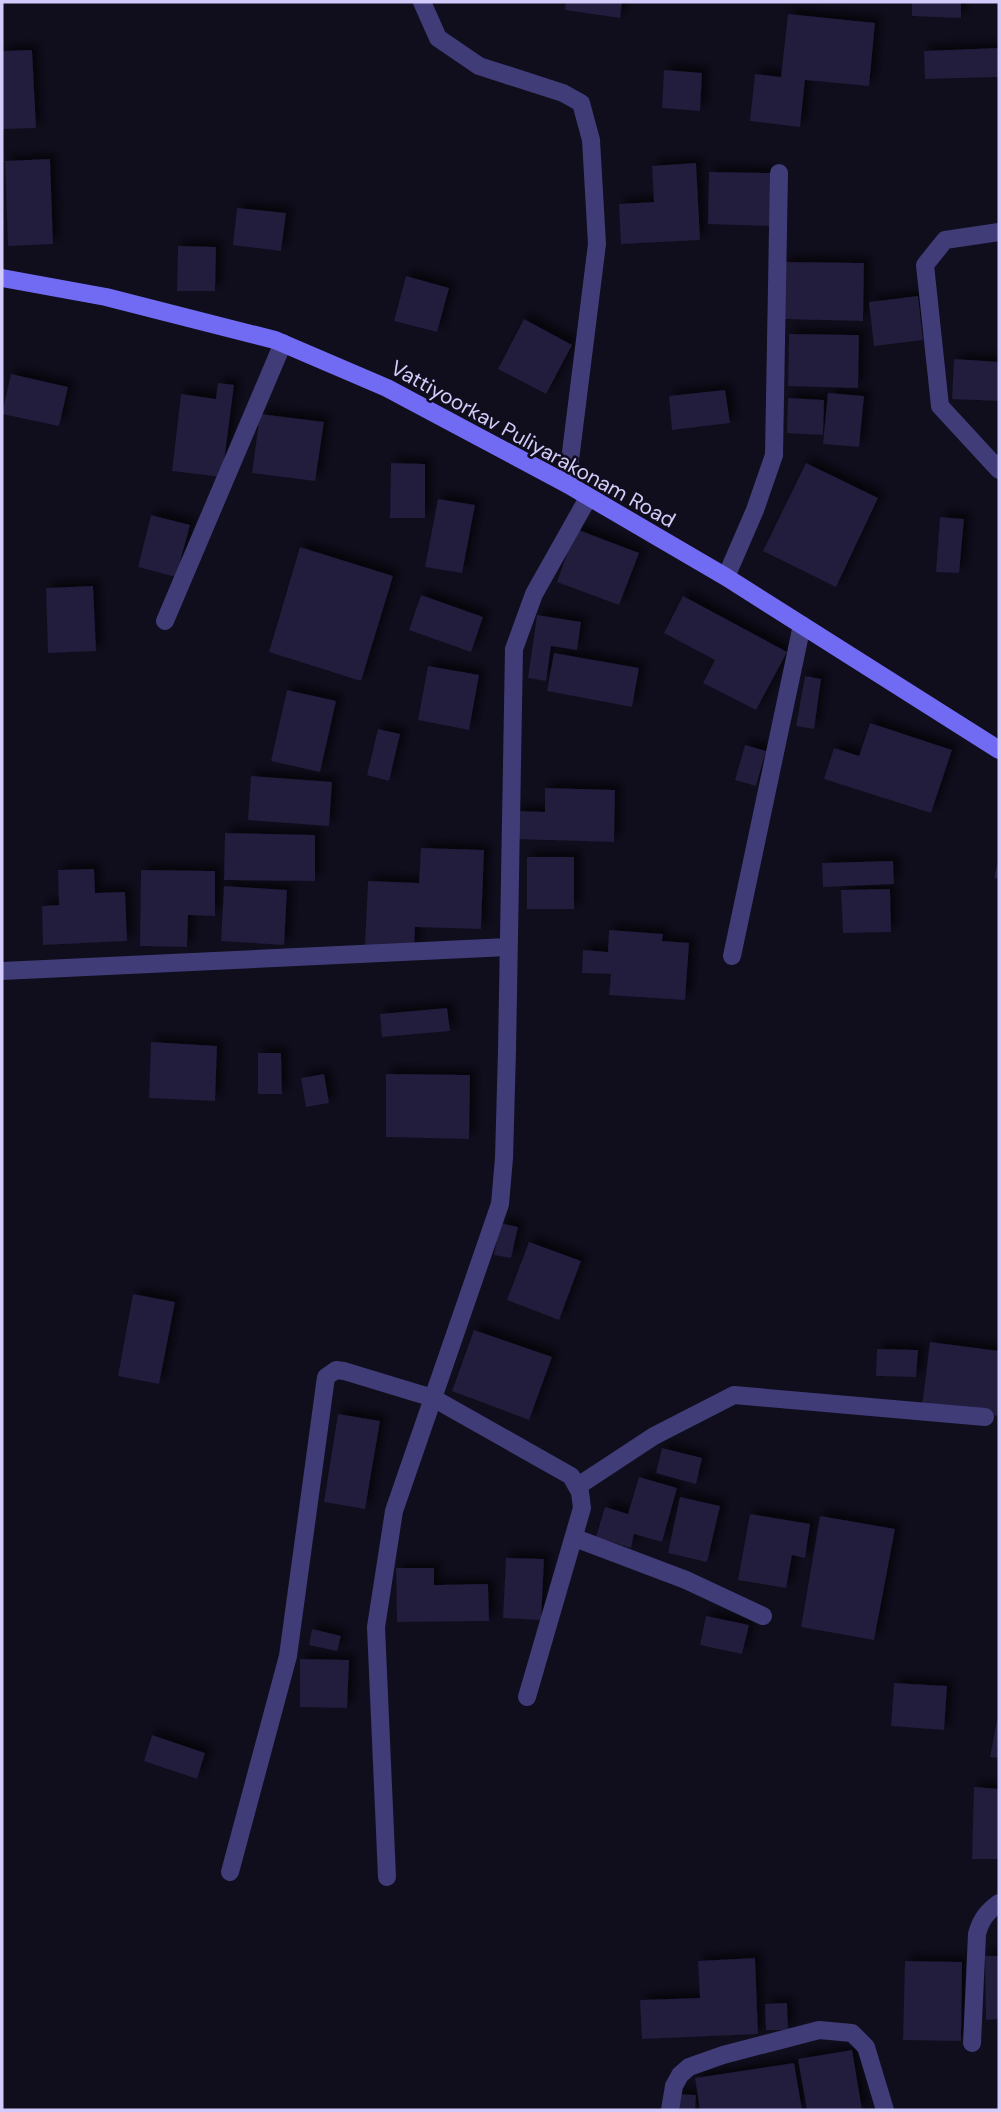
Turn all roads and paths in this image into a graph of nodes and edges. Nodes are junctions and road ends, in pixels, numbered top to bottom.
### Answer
1 (422, 2) edge
2 (779, 173) dead end
3 (999, 232) edge
4 (2, 278) edge
5 (283, 343) junction
6 (999, 470) edge
7 (567, 484) junction
8 (588, 498) junction
9 (726, 578) junction
10 (165, 621) dead end
11 (802, 625) junction
12 (999, 750) edge
13 (508, 947) junction
14 (732, 956) dead end
15 (2, 971) edge
16 (433, 1398) junction
17 (985, 1417) dead end
18 (578, 1486) junction
19 (575, 1538) junction
20 (763, 1616) dead end
21 (527, 1698) dead end
22 (230, 1872) dead end
23 (387, 1877) dead end
24 (999, 1903) edge
25 (972, 2043) dead end
26 (670, 2110) edge
27 (886, 2110) edge

1 - 7 street
2 - 9 street
3 - 6 street
4 - 5 main road, Vattiyoorkav Puliyarakonam Road
5 - 7 main road, Vattiyoorkav Puliyarakonam Road
5 - 10 street
7 - 8 main road, Vattiyoorkav Puliyarakonam Road
8 - 9 main road, Vattiyoorkav Puliyarakonam Road
8 - 13 street
9 - 11 main road, Vattiyoorkav Puliyarakonam Road
11 - 12 main road, Vattiyoorkav Puliyarakonam Road
11 - 14 street
13 - 15 street
13 - 16 street
16 - 18 street
16 - 22 street
16 - 23 street
17 - 18 street
18 - 19 street
19 - 20 street
19 - 21 street
24 - 25 street
26 - 27 street

